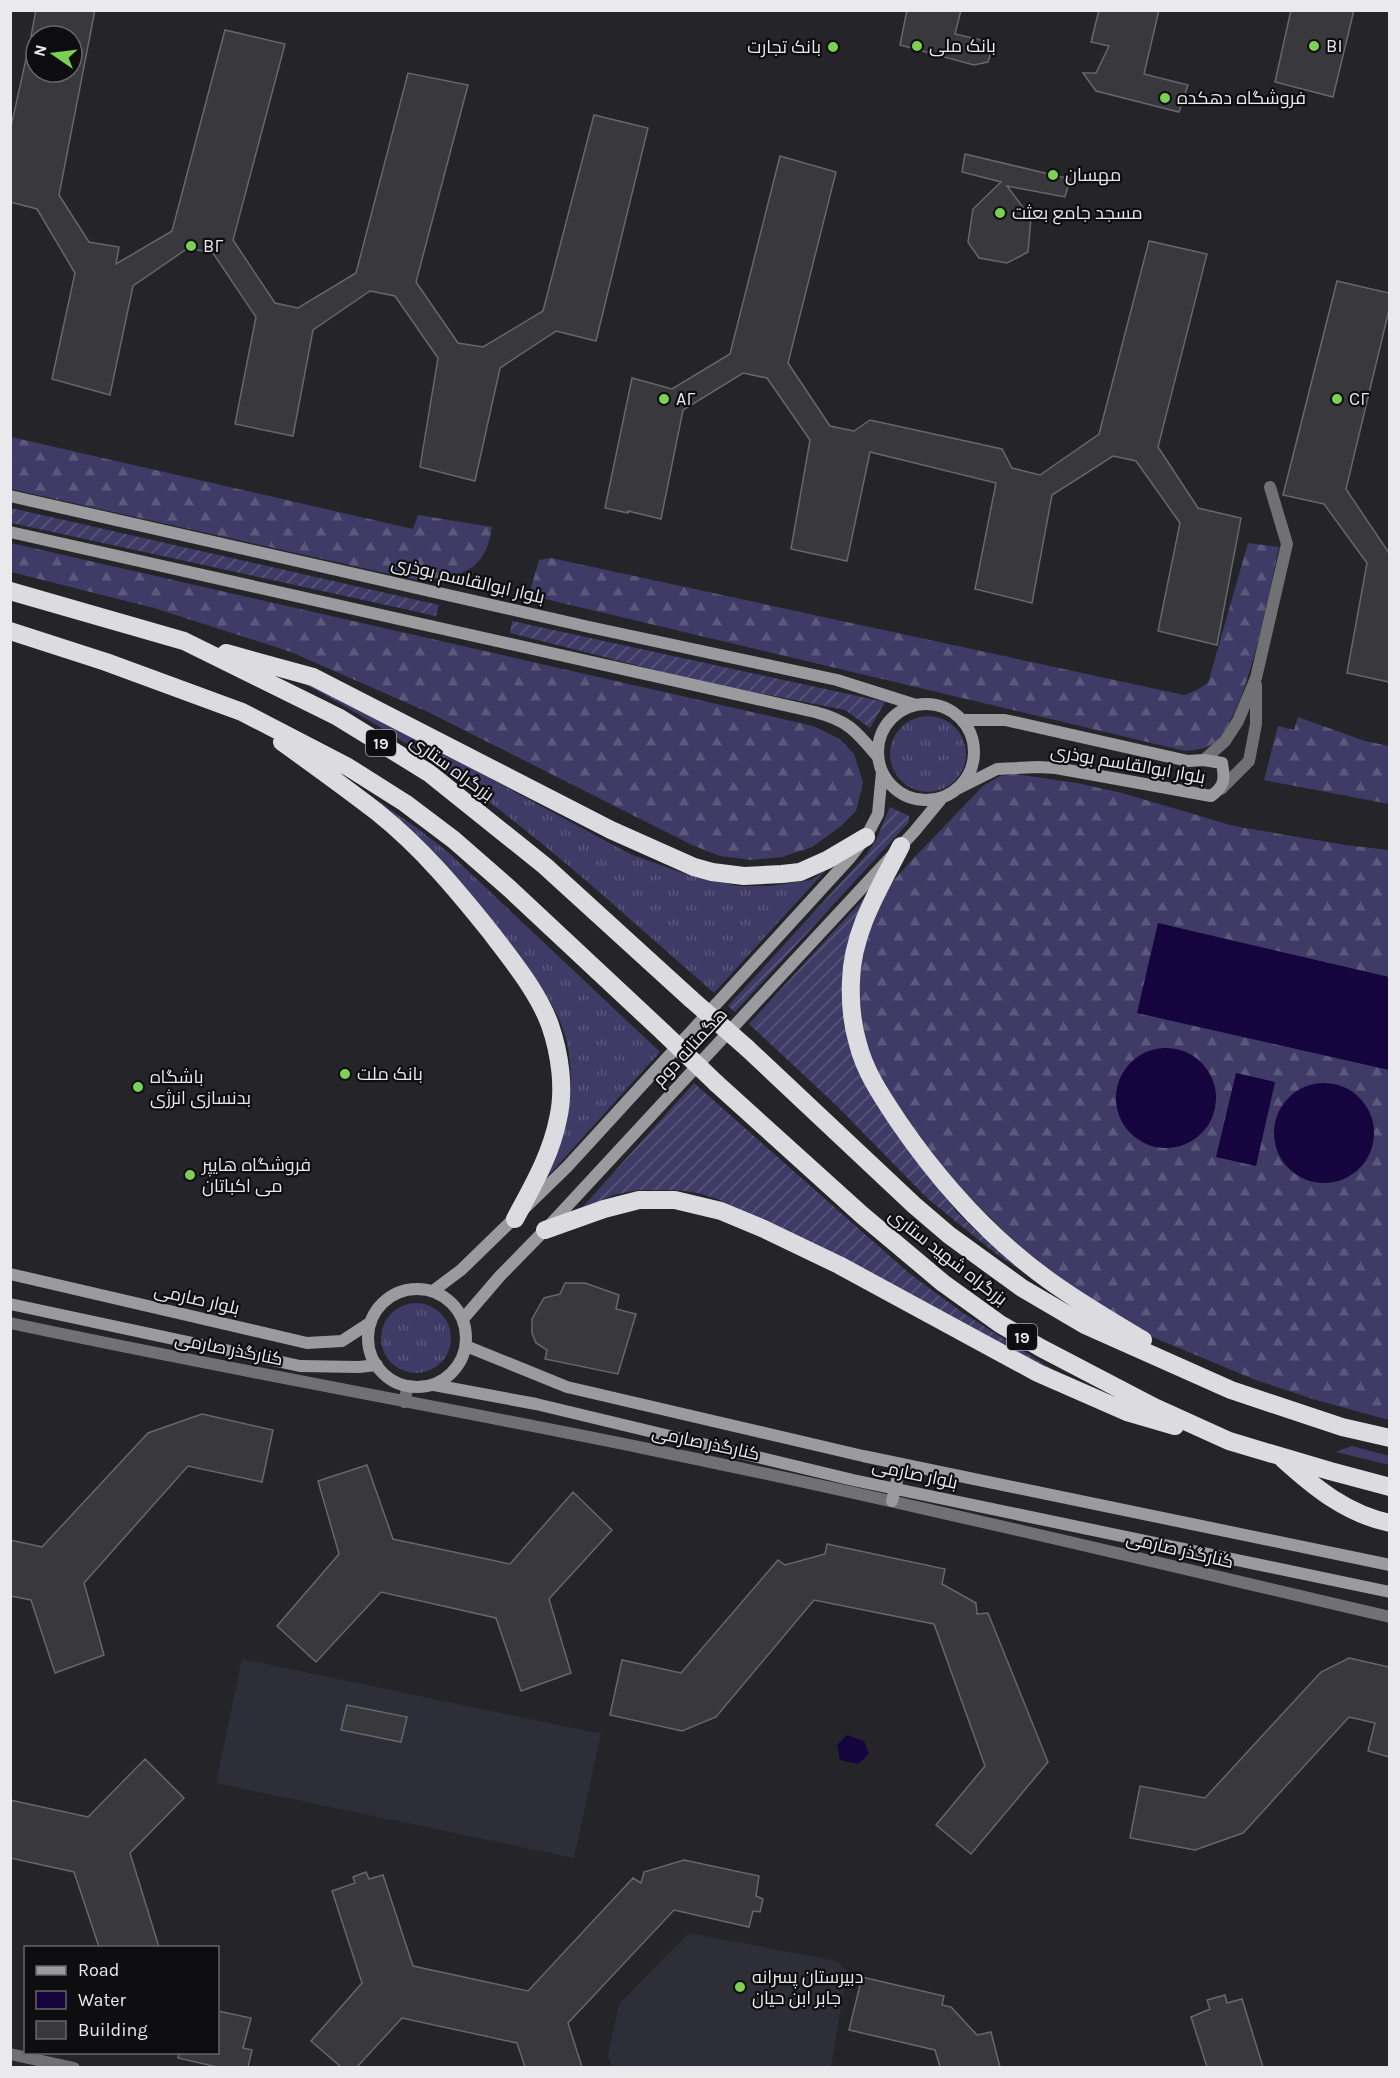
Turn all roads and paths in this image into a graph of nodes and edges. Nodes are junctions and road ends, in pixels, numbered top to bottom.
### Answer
1 (1270, 487) dead end
2 (10, 496) edge
3 (10, 532) edge
4 (10, 591) edge
5 (10, 632) edge
6 (184, 641) junction
7 (1256, 678) junction
8 (916, 705) junction
9 (242, 712) junction
10 (963, 720) junction
11 (878, 757) junction
12 (1204, 760) junction
13 (882, 772) junction
14 (957, 789) junction
15 (1221, 789) junction
16 (942, 798) junction
17 (866, 837) junction
18 (901, 846) junction
19 (691, 999) joint
20 (515, 1219) junction
21 (545, 1230) junction
22 (10, 1274) edge
23 (433, 1291) junction
24 (10, 1304) edge
25 (463, 1319) junction
26 (371, 1322) junction
27 (10, 1323) edge
28 (466, 1346) junction
29 (377, 1365) junction
30 (434, 1385) junction
31 (408, 1386) junction
32 (1231, 1390) junction
33 (404, 1402) junction
34 (1389, 1438) edge
35 (1229, 1441) junction
36 (1280, 1456) junction
37 (902, 1464) junction
38 (1389, 1487) edge
39 (895, 1488) junction
40 (892, 1501) junction
41 (1389, 1522) edge
42 (1389, 1565) edge
43 (1389, 1592) edge
44 (1389, 1617) edge
45 (10, 2054) edge
46 (74, 2067) edge

1 - 7 street
2 - 8 main road, بلوار ابوالقاسم بوذری
3 - 11 main road
4 - 6 highway, بزرگراه ستاری / 19
5 - 9 highway, 19
6 - 17 highway
6 - 19 highway, بزرگراه ستاری / 19
7 - 12 street
7 - 15 street
8 - 10 main road
8 - 11 main road
9 - 20 highway
9 - 35 highway, بزرگراه شهید ستاری / 19, bridge
10 - 12 main road, بلوار ابوالقاسم بوذری
10 - 14 main road
11 - 13 main road
12 - 15 main road, بلوار ابوالقاسم بوذری
13 - 16 main road
13 - 17 main road, هگمتانه دوم
14 - 15 main road, بلوار ابوالقاسم بوذری
14 - 16 main road
16 - 18 main road, هگمتانه دوم
17 - 20 main road, هگمتانه دوم
18 - 21 main road, هگمتانه دوم
18 - 32 highway
19 - 32 highway, بزرگراه شهید ستاری / 19, bridge
20 - 23 main road, هگمتانه دوم
21 - 25 main road, هگمتانه دوم
21 - 35 highway
22 - 26 main road, بلوار صارمی
23 - 25 main road
23 - 26 main road
24 - 29 main road
25 - 28 main road
26 - 29 main road
27 - 33 street, کنارگذر صارمی
28 - 30 main road
28 - 37 main road, بلوار صارمی
29 - 31 main road
30 - 31 main road
30 - 39 main road, بلوار صارمی
31 - 33 street
32 - 34 highway, بزرگراه شهید ستاری / 19
33 - 40 street, کنارگذر صارمی
35 - 36 highway, بزرگراه شهید ستاری / 19
36 - 38 highway, بزرگراه شهید ستاری / 19
36 - 41 highway
37 - 39 main road
37 - 42 main road, بلوار صارمی
39 - 40 main road
39 - 43 main road, بلوار صارمی
40 - 44 street, کنارگذر صارمی
45 - 46 street

